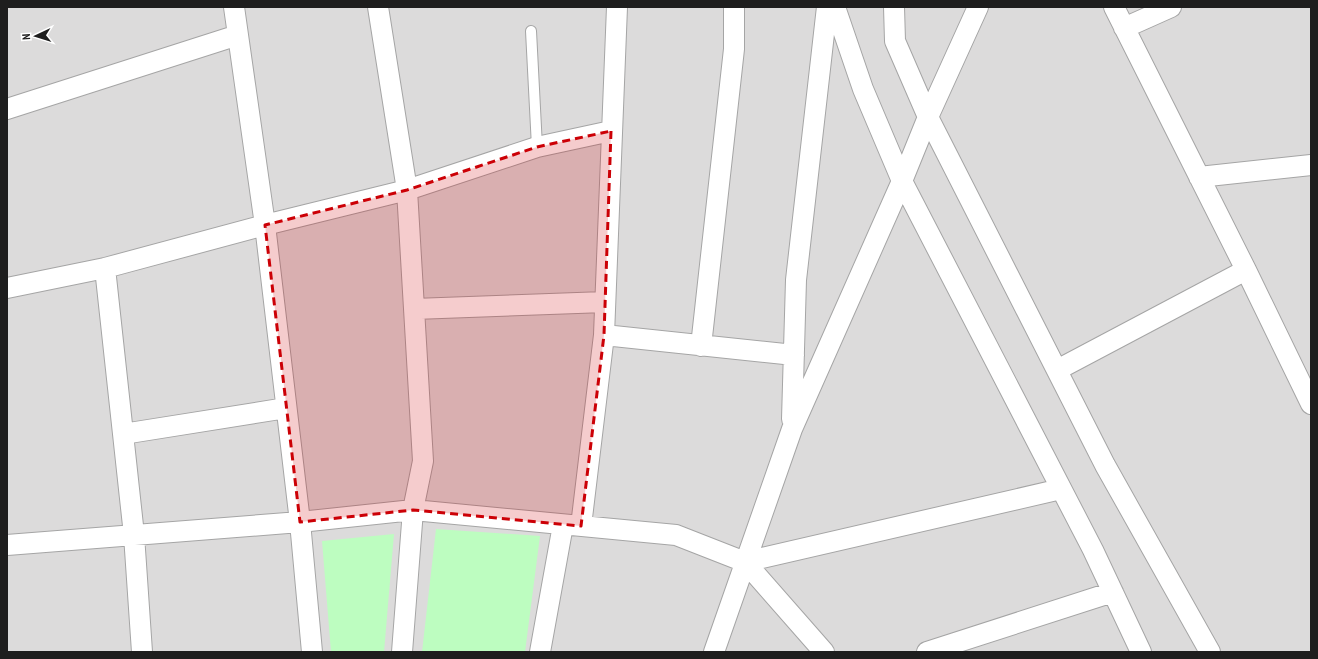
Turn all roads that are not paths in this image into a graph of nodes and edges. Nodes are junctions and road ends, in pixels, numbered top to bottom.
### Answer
1 (234, 7) edge
2 (378, 7) edge
3 (617, 7) edge
4 (734, 7) edge
5 (827, 7) edge
6 (836, 7) edge
7 (894, 7) edge
8 (978, 7) edge
9 (1114, 7) edge
10 (1171, 7) edge
11 (1124, 28) junction
12 (531, 31) dead end
13 (238, 35) junction
14 (7, 109) edge
15 (928, 117) junction
16 (611, 131) junction
17 (537, 147) junction
18 (1311, 165) edge
19 (1199, 177) junction
20 (902, 181) junction
21 (407, 190) junction
22 (265, 225) junction
23 (104, 268) junction
24 (1246, 270) junction
25 (7, 288) edge
26 (605, 302) junction
27 (414, 309) junction
28 (604, 335) junction
29 (701, 346) junction
30 (794, 356) junction
31 (1057, 370) junction
32 (1311, 404) edge
33 (286, 408) junction
34 (792, 429) junction
35 (123, 434) junction
36 (1061, 489) junction
37 (413, 510) junction
38 (300, 522) junction
39 (572, 525) junction
40 (134, 535) junction
41 (7, 545) edge
42 (745, 562) junction
43 (1113, 592) junction
44 (142, 652) edge
45 (312, 652) edge
46 (402, 652) edge
47 (540, 652) edge
48 (714, 652) edge
49 (824, 652) edge
50 (927, 652) edge
51 (1141, 652) edge
52 (1210, 652) edge

1 - 13 street
2 - 21 street
3 - 16 street
4 - 29 street
5 - 30 street
6 - 20 street
7 - 15 street
8 - 15 street
9 - 11 street
10 - 11 street
11 - 19 street
12 - 17 lane
13 - 14 street
13 - 22 street
15 - 20 street
15 - 31 street
16 - 17 street
16 - 26 street
17 - 21 street
18 - 19 street
19 - 24 street
20 - 34 street
20 - 36 street
21 - 22 street
21 - 27 street
22 - 23 street
22 - 33 street
23 - 25 street
23 - 35 street
24 - 31 street
24 - 32 street
26 - 27 street
26 - 28 street
27 - 37 street
28 - 29 street
28 - 39 street
29 - 30 street
30 - 34 street
31 - 52 street
33 - 35 street
33 - 38 street
34 - 42 street
35 - 40 street
36 - 42 street
36 - 43 street
37 - 38 street
37 - 39 street
37 - 46 street
38 - 40 street
38 - 45 street
39 - 42 street
39 - 47 street
40 - 41 street
40 - 44 street
42 - 48 street
42 - 49 street
43 - 50 street
43 - 51 street

